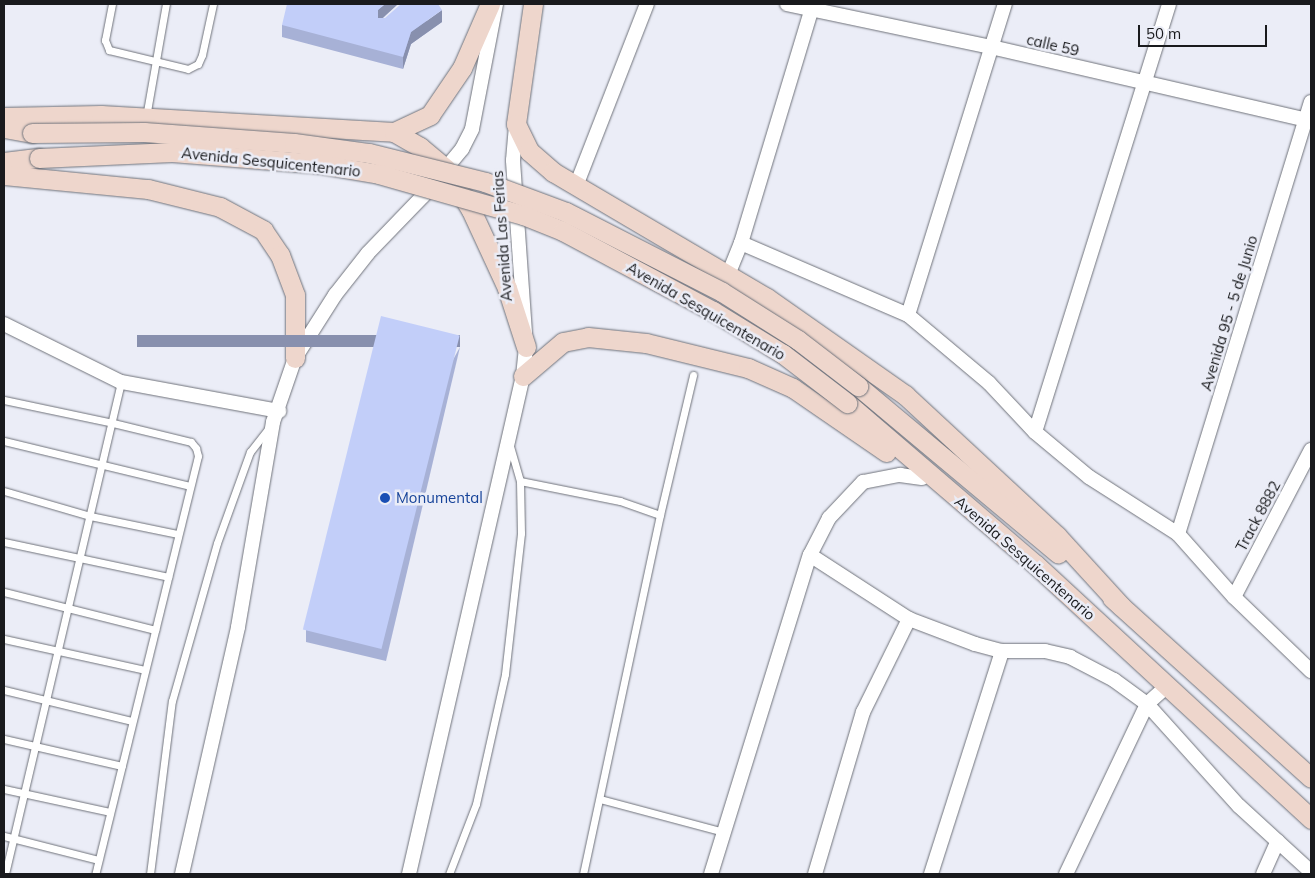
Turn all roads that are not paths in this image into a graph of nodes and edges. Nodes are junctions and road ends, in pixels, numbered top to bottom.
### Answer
1 (112, 4) edge
2 (166, 4) edge
3 (213, 4) edge
4 (490, 4) edge
5 (496, 4) edge
6 (533, 4) edge
7 (647, 4) edge
8 (787, 4) edge
9 (1005, 4) edge
10 (1170, 4) edge
11 (812, 7) edge
12 (991, 47) junction
13 (156, 62) junction
14 (1146, 83) junction
15 (1311, 102) edge
16 (4, 117) edge
17 (146, 117) junction
18 (1308, 121) edge
19 (516, 124) junction
20 (4, 128) edge
21 (394, 132) junction
22 (4, 162) edge
23 (446, 169) junction
24 (4, 175) edge
25 (576, 186) junction
26 (742, 243) junction
27 (728, 275) junction
28 (908, 315) junction
29 (4, 324) edge
30 (526, 347) junction
31 (295, 358) junction
32 (693, 375) dead end
33 (523, 376) junction
34 (121, 382) junction
35 (4, 400) edge
36 (276, 417) junction
37 (113, 422) junction
38 (1034, 432) junction
39 (508, 438) junction
40 (4, 441) edge
41 (1311, 450) edge
42 (102, 466) junction
43 (922, 478) junction
44 (520, 481) junction
45 (190, 486) junction
46 (4, 492) edge
47 (964, 504) junction
48 (660, 515) junction
49 (90, 516) junction
50 (178, 534) junction
51 (1178, 534) junction
52 (4, 542) edge
53 (810, 555) junction
54 (80, 561) junction
55 (168, 577) junction
56 (4, 592) edge
57 (1234, 597) junction
58 (1121, 606) junction
59 (68, 608) junction
60 (909, 619) junction
61 (155, 630) junction
62 (4, 640) edge
63 (1002, 651) junction
64 (58, 653) junction
65 (145, 670) junction
66 (1311, 672) edge
67 (1167, 686) junction
68 (4, 690) edge
69 (46, 701) junction
70 (1147, 704) junction
71 (132, 721) junction
72 (4, 739) edge
73 (36, 747) junction
74 (1280, 747) junction
75 (1311, 762) edge
76 (122, 766) junction
77 (1311, 778) edge
78 (4, 789) edge
79 (24, 794) junction
80 (600, 799) junction
81 (110, 812) junction
82 (1311, 820) edge
83 (724, 832) junction
84 (4, 836) edge
85 (14, 839) junction
86 (1278, 841) junction
87 (98, 860) junction
88 (1310, 870) edge
89 (5, 874) edge
90 (95, 874) edge
91 (150, 874) edge
92 (182, 874) edge
93 (410, 874) edge
94 (449, 874) edge
95 (583, 874) edge
96 (711, 874) edge
97 (814, 874) edge
98 (932, 874) edge
99 (1066, 874) edge
100 (1263, 874) edge

1 - 13 lane
2 - 13 lane
3 - 13 lane
4 - 21 main road
5 - 23 street
6 - 19 main road
7 - 25 street
8 - 11 street, calle 59
9 - 12 street
10 - 14 street
11 - 12 street, calle 59
11 - 26 street
12 - 14 street, calle 59
12 - 28 street
13 - 17 lane
14 - 18 street, calle 59
14 - 38 street
15 - 18 street, Avenida 95 - 5 de Junio
16 - 17 main road
17 - 21 main road
18 - 51 street, Avenida 95 - 5 de Junio
19 - 25 main road
19 - 30 street, Avenida Las Ferias
20 - 58 main road, Avenida Sesquicentenario, bridge
21 - 23 main road
22 - 47 main road, Avenida Sesquicentenario, bridge
23 - 30 main road
23 - 31 street
24 - 31 main road
25 - 27 main road
26 - 27 street
26 - 28 street
27 - 58 main road
28 - 38 street
29 - 34 street
30 - 33 street, Avenida Las Ferias
31 - 36 street
32 - 48 lane
33 - 39 street, Avenida Las Ferias
33 - 43 main road
34 - 36 street
34 - 37 lane
35 - 37 lane
36 - 91 lane
36 - 92 street
37 - 42 lane
37 - 45 lane
38 - 51 street
39 - 44 lane
39 - 93 street, Avenida Las Ferias
40 - 42 lane
41 - 57 street, Track 8882
42 - 45 lane
42 - 49 lane
43 - 47 main road
43 - 53 street
44 - 48 lane
44 - 94 lane
45 - 50 lane
46 - 49 lane
47 - 67 main road, Avenida Sesquicentenario
48 - 80 lane
49 - 50 lane
49 - 54 lane
50 - 55 lane
51 - 57 street
52 - 54 lane
53 - 60 street
53 - 83 street
54 - 55 lane
54 - 59 lane
55 - 61 lane
56 - 59 lane
57 - 66 street
58 - 74 main road, Avenida Sesquicentenario
59 - 61 lane
59 - 64 lane
60 - 63 street
60 - 97 street
61 - 65 lane
62 - 64 lane
63 - 70 street
63 - 98 street
64 - 65 lane
64 - 69 lane
65 - 71 lane
67 - 70 street
67 - 82 main road, Avenida Sesquicentenario
68 - 69 lane
69 - 71 lane
69 - 73 lane
70 - 86 street
70 - 99 street
71 - 76 lane
72 - 73 lane
73 - 76 lane
73 - 79 lane
74 - 75 main road
74 - 77 main road, Avenida Sesquicentenario
76 - 81 lane
78 - 79 lane
79 - 81 lane
79 - 85 lane
80 - 83 lane
80 - 95 lane
81 - 87 lane
83 - 96 street
84 - 85 lane
85 - 87 lane
85 - 89 lane
86 - 88 street
86 - 100 street
87 - 90 lane

